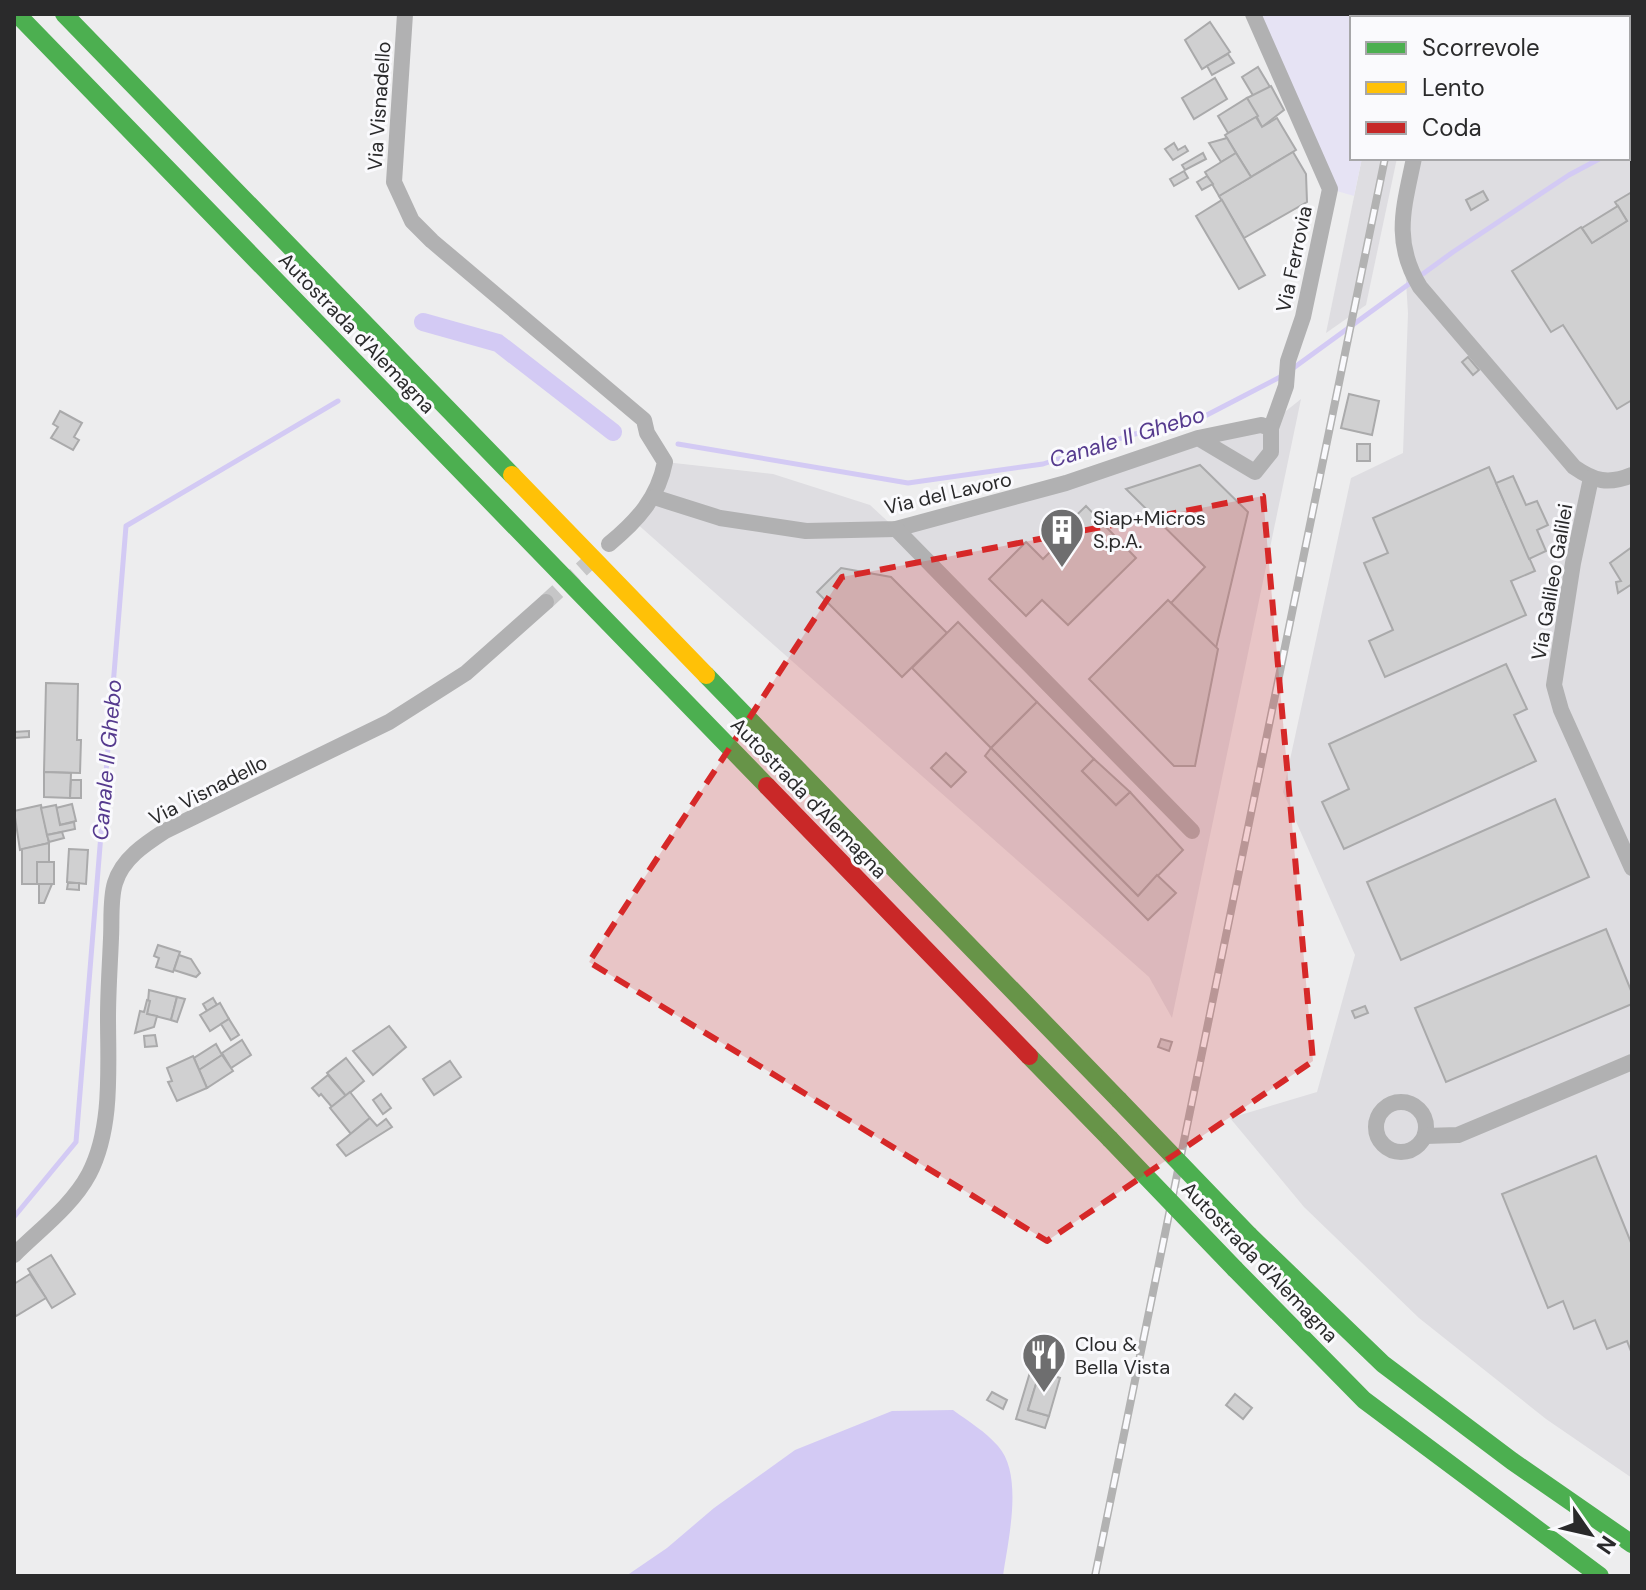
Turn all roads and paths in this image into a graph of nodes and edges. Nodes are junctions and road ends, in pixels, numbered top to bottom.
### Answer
1 (17, 14) edge
2 (64, 14) edge
3 (405, 14) edge
4 (1253, 14) edge
5 (1414, 160) edge
6 (1271, 428) junction
7 (1198, 438) junction
8 (1632, 475) edge
9 (1591, 478) junction
10 (654, 497) junction
11 (896, 529) junction
12 (609, 544) tunnel mouth
13 (546, 602) tunnel mouth
14 (1192, 831) dead end
15 (1632, 868) edge
16 (1632, 1062) edge
17 (1425, 1136) dead end
18 (14, 1255) edge
19 (1632, 1544) edge
20 (1600, 1576) edge

1 - 20 highway, Autostrada d'Alemagna, bridge
2 - 19 highway, Autostrada d'Alemagna, bridge
3 - 10 street, Via Visnadello
4 - 6 street, Via Ferrovia
5 - 9 street
6 - 7 street, Via del Lavoro
6 - 7 street
7 - 11 street, Via del Lavoro
8 - 9 street
9 - 15 street, Via Galileo Galilei
10 - 11 street, Via del Lavoro
10 - 12 street, Via Visnadello
11 - 14 street
13 - 18 street, Via Visnadello
16 - 17 street

